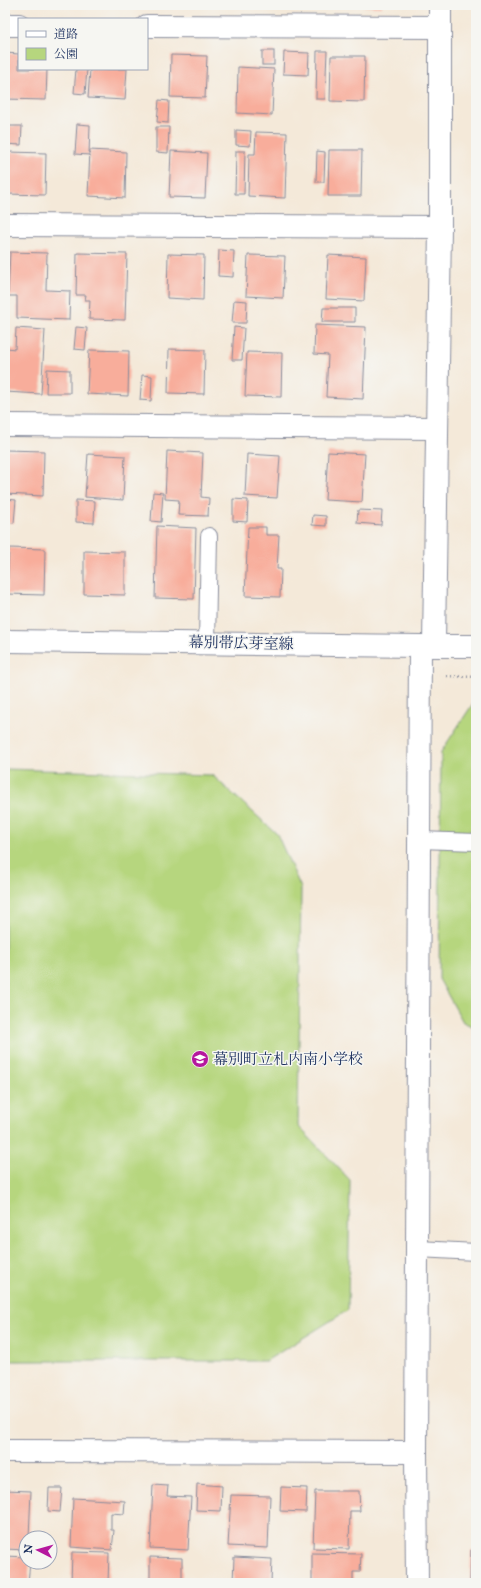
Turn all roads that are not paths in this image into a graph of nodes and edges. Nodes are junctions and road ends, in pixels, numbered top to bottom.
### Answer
1 (440, 5) edge
2 (5, 25) edge
3 (18, 25) edge
4 (148, 26) edge
5 (440, 27) junction
6 (5, 225) edge
7 (440, 227) junction
8 (5, 425) edge
9 (436, 428) junction
10 (209, 536) dead end
11 (5, 641) edge
12 (207, 643) junction
13 (427, 646) junction
14 (476, 646) edge
15 (420, 840) junction
16 (476, 842) edge
17 (418, 1248) junction
18 (476, 1252) edge
19 (5, 1451) edge
20 (416, 1452) junction
21 (417, 1583) edge

1 - 5 street
2 - 3 street
4 - 5 street
5 - 7 street
6 - 7 street
7 - 9 street
8 - 9 street
9 - 13 street
10 - 12 lane
11 - 12 street, 幕別帯広芽室線
12 - 13 street, 幕別帯広芽室線
13 - 14 street, 幕別帯広芽室線
13 - 15 street
15 - 16 lane
15 - 17 street
17 - 18 lane
17 - 20 street
19 - 20 street
20 - 21 street

